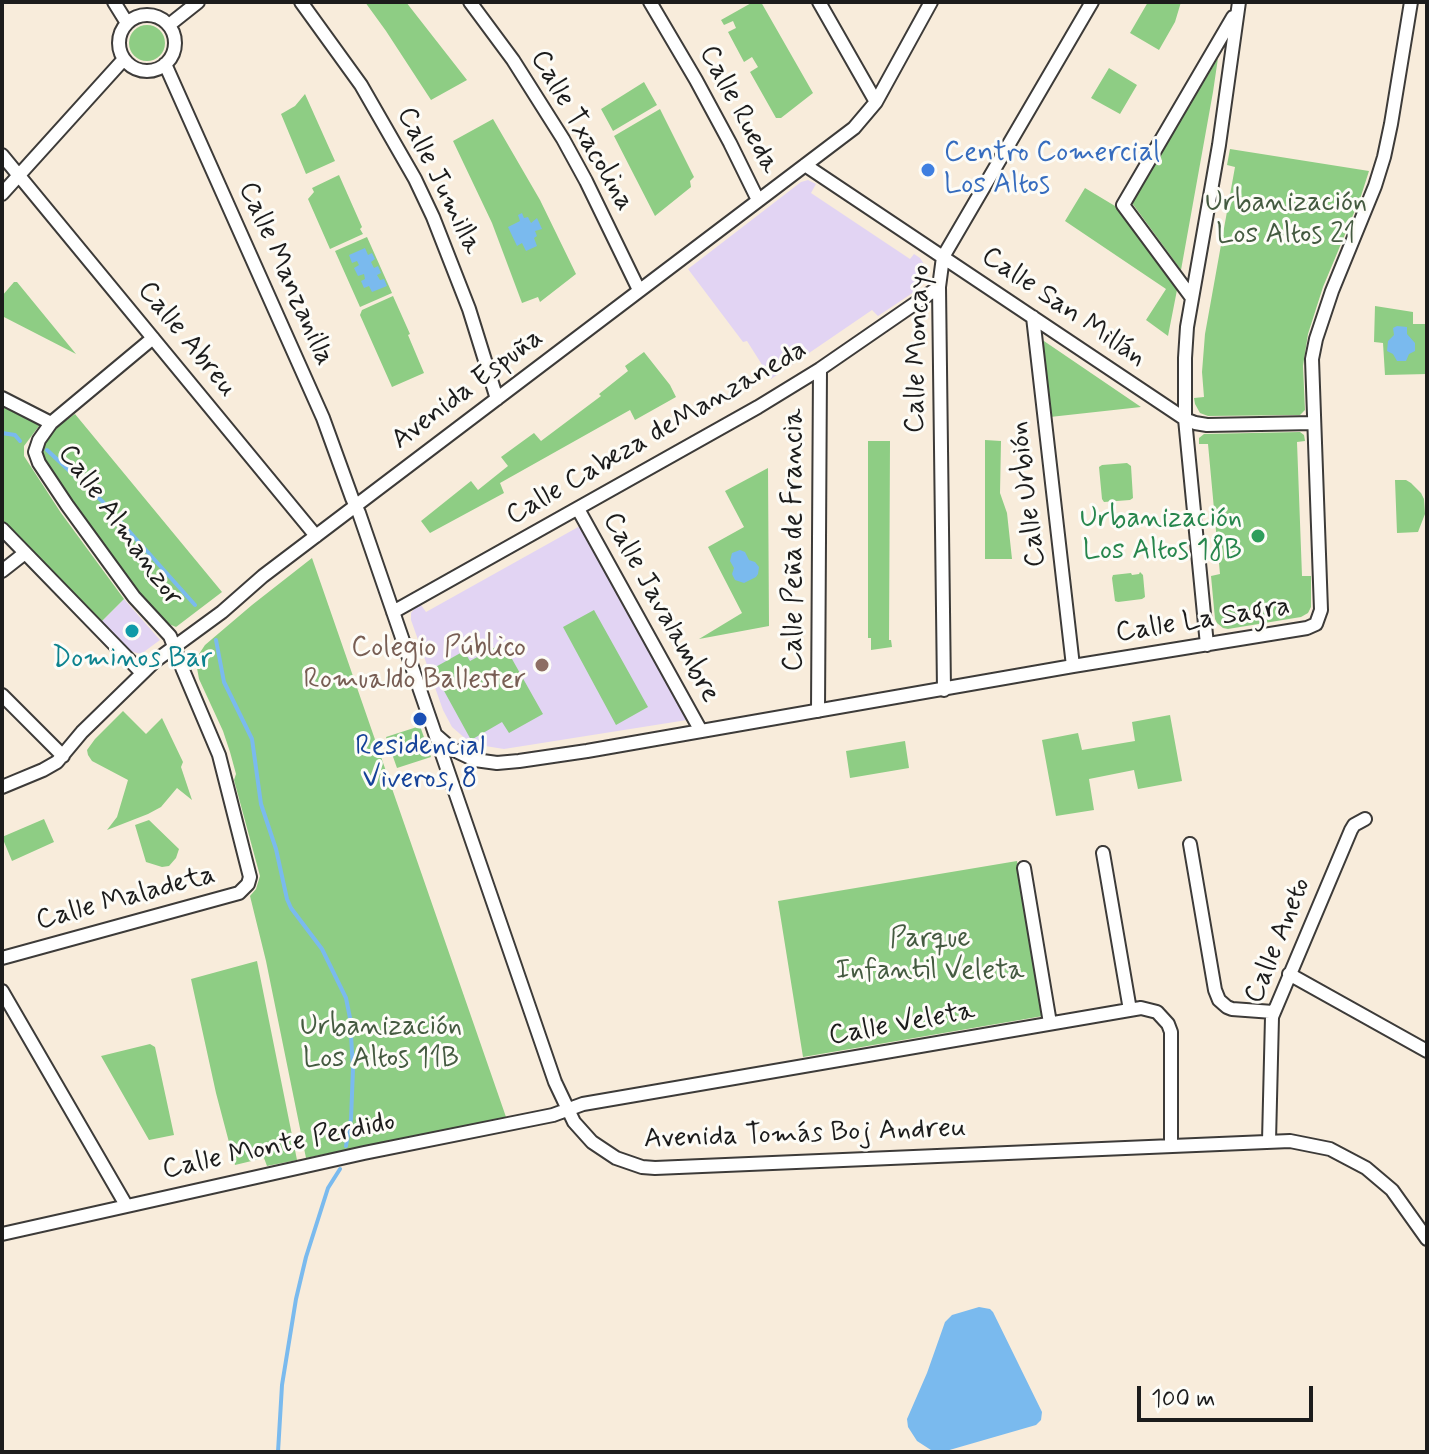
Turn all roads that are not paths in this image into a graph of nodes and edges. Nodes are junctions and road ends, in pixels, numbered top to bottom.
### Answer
1 (114, 2) edge
2 (198, 2) edge
3 (301, 2) edge
4 (470, 2) edge
5 (650, 2) edge
6 (819, 2) edge
7 (931, 2) edge
8 (1092, 2) edge
9 (1411, 2) edge
10 (1238, 7) edge
11 (127, 23) junction
12 (169, 25) junction
13 (124, 59) junction
14 (165, 64) junction
15 (876, 102) junction
16 (2, 155) edge
17 (805, 165) junction
18 (19, 175) junction
19 (2, 194) edge
20 (758, 200) junction
21 (943, 257) junction
22 (939, 287) junction
23 (639, 290) junction
24 (1192, 298) junction
25 (1033, 317) junction
26 (153, 338) junction
27 (820, 369) junction
28 (2, 398) edge
29 (497, 399) junction
30 (1185, 419) junction
31 (51, 423) junction
32 (1314, 423) junction
33 (356, 506) junction
34 (578, 509) junction
35 (2, 529) edge
36 (316, 536) junction
37 (25, 553) junction
38 (2, 571) edge
39 (393, 612) junction
40 (1207, 645) junction
41 (175, 647) junction
42 (1073, 666) junction
43 (142, 673) junction
44 (944, 690) junction
45 (2, 695) edge
46 (818, 711) junction
47 (701, 731) junction
48 (435, 734) junction
49 (63, 756) junction
50 (467, 757) junction
51 (450, 779) junction
52 (2, 787) edge
53 (1365, 819) dead end
54 (1190, 844) dead end
55 (1103, 853) dead end
56 (1024, 868) dead end
57 (2, 958) edge
58 (1289, 974) junction
59 (2, 991) edge
60 (1130, 1010) junction
61 (1273, 1012) junction
62 (1050, 1023) junction
63 (1427, 1051) edge
64 (567, 1110) junction
65 (1269, 1141) junction
66 (1171, 1145) junction
67 (126, 1205) junction
68 (2, 1234) edge
69 (1427, 1239) edge

1 - 11 street
2 - 12 street
3 - 29 street, Calle Jumilla
4 - 23 street, Calle Txacolina
5 - 20 street, Calle Rueda
6 - 15 street
7 - 15 street, Avenida Espuña
8 - 21 street, Calle Moncayo
9 - 32 street, Calle La Sagra
10 - 24 street
10 - 24 street
11 - 12 street
11 - 13 street
12 - 14 street
13 - 14 street
13 - 18 street
14 - 33 street, Calle Manzanilla
15 - 17 street, Avenida Espuña
16 - 18 street, Calle Abreu
17 - 20 street, Avenida Espuña
17 - 21 street, Calle San Millán
18 - 19 street
18 - 26 street, Calle Abreu
20 - 23 street, Avenida Espuña
21 - 22 street, Calle Moncayo
21 - 25 street, Calle San Millán
22 - 27 street, Calle Cabeza deManzaneda
22 - 44 street, Calle Moncayo
23 - 29 street, Avenida Espuña
24 - 30 street
25 - 30 street, Calle San Millán
25 - 42 street, Calle Urbión
26 - 31 street, Calle Almanzor
26 - 36 street, Calle Abreu
27 - 34 street, Calle Cabeza deManzaneda
27 - 46 street, Calle Peña de Francia
28 - 31 street
29 - 33 street, Avenida Espuña
30 - 32 street, Calle San Millán
30 - 40 street
31 - 41 street, Calle Almanzor
32 - 40 street, Calle La Sagra
33 - 36 street, Avenida Espuña
33 - 39 street, Avenida Tomás Boj Andreu
34 - 39 street, Calle Cabeza deManzaneda
34 - 47 street, Calle Javalambre
35 - 37 street
36 - 41 street, Avenida Espuña
37 - 38 street
37 - 43 street
39 - 48 street, Avenida Tomás Boj Andreu
40 - 42 street, Calle La Sagra
41 - 43 street, Avenida Espuña
41 - 57 street, Calle Maladeta
42 - 44 street, Calle La Sagra
43 - 49 street, Avenida Espuña
44 - 46 street, Calle La Sagra
45 - 49 street
46 - 47 street, Calle La Sagra
47 - 50 street, Calle La Sagra
48 - 50 street, Calle La Sagra
48 - 51 street, Avenida Tomás Boj Andreu
49 - 52 street, Avenida Espuña
50 - 51 street
51 - 64 street, Avenida Tomás Boj Andreu
53 - 58 street, Calle Aneto
54 - 61 street
55 - 60 street
56 - 62 street
58 - 61 street, Calle Aneto
58 - 63 street
59 - 67 street
60 - 62 street, Calle Veleta
60 - 66 street, Calle Veleta
61 - 65 street, Calle Aneto
62 - 64 street, Calle Veleta
64 - 66 street, Avenida Tomás Boj Andreu
64 - 67 street, Calle Monte Perdido
65 - 66 street, Avenida Tomás Boj Andreu
65 - 69 street, Avenida Tomás Boj Andreu
67 - 68 street, Calle Monte Perdido

